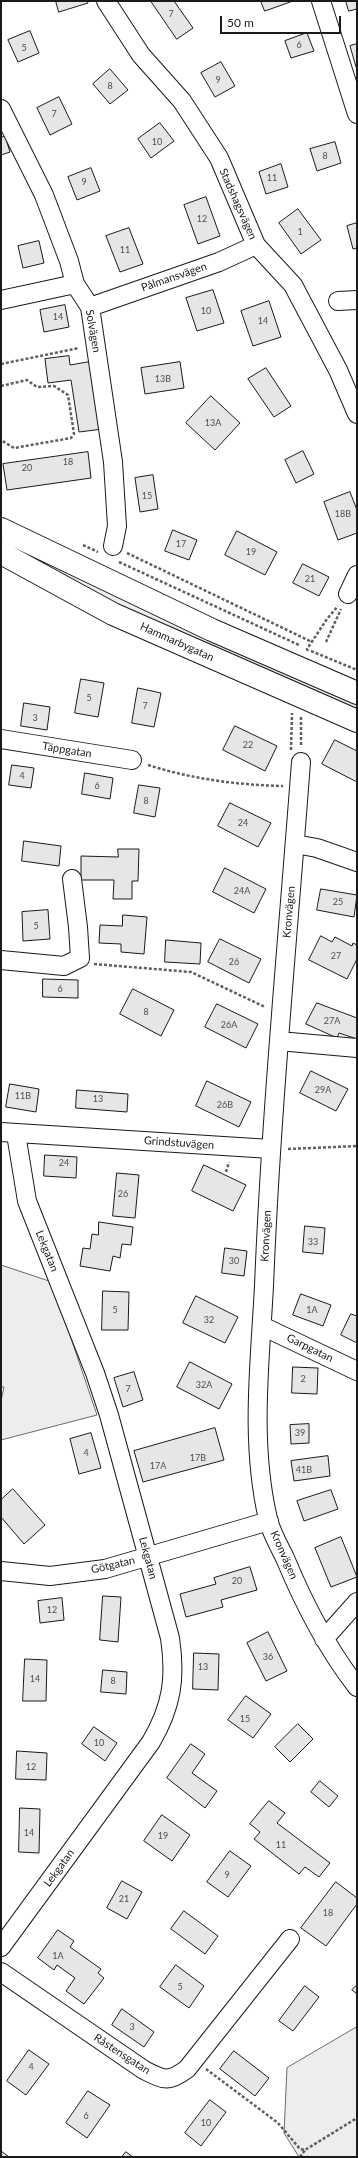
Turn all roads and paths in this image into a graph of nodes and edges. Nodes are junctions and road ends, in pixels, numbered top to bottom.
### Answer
1 (106, 1) edge
2 (321, 1) edge
3 (1, 109) edge
4 (357, 114) edge
5 (256, 245) junction
6 (75, 284) junction
7 (1, 300) edge
8 (357, 300) edge
9 (338, 301) dead end
10 (90, 307) junction
11 (96, 345) junction
12 (1, 364) edge
13 (1, 386) edge
14 (357, 414) edge
15 (1, 440) edge
16 (1, 529) edge
17 (78, 543) dead end
18 (109, 553) junction
19 (1, 554) edge
20 (357, 575) edge
21 (348, 594) junction
22 (326, 642) dead end
23 (357, 670) edge
24 (357, 693) edge
25 (292, 710) dead end
26 (301, 715) dead end
27 (357, 721) edge
28 (1, 739) edge
29 (132, 760) joint
30 (301, 762) junction
31 (299, 787) junction
32 (295, 844) junction
33 (357, 862) edge
34 (72, 879) dead end
35 (80, 958) junction
36 (1, 960) edge
37 (281, 1015) junction
38 (279, 1041) junction
39 (357, 1048) edge
40 (9, 1133) edge
41 (357, 1146) edge
42 (271, 1149) junction
43 (262, 1326) junction
44 (357, 1371) edge
45 (269, 1521) junction
46 (148, 1557) junction
47 (1, 1570) edge
48 (357, 1602) edge
49 (324, 1639) junction
50 (357, 1687) edge
51 (290, 1939) dead end
52 (1, 1947) edge
53 (1, 1972) edge
54 (194, 2060) junction
55 (357, 2118) edge
56 (305, 2150) junction
57 (300, 2157) edge

1 - 5 street, Stadshagsvägen
2 - 4 street
3 - 6 street, Solvägen
5 - 10 street, Pålmansvägen
5 - 14 street, Stadshagsvägen
6 - 7 street
6 - 10 street, Solvägen
8 - 9 street
10 - 11 street, Solvägen
11 - 12 path
11 - 18 street, Solvägen
13 - 15 path
16 - 24 main road
17 - 18 path
18 - 21 path
18 - 23 path
19 - 27 main road, Hammarbygatan
20 - 21 street
21 - 22 path
25 - 30 path
26 - 30 path
28 - 29 street, Täppgatan
29 - 31 path
30 - 31 street, Kronvägen
31 - 32 street, Kronvägen
32 - 33 street
32 - 37 street, Kronvägen
34 - 35 street
35 - 36 street
35 - 37 path
37 - 38 street, Kronvägen
38 - 39 street
38 - 42 street, Kronvägen
40 - 42 street, Grindstuvägen
40 - 46 street, Lekgatan
41 - 42 path
42 - 43 street, Kronvägen
43 - 44 street, Garpgatan
43 - 45 street, Kronvägen
45 - 46 street, Götgatan
45 - 49 street, Kronvägen
46 - 47 street, Götgatan
46 - 52 street, Lekgatan
48 - 49 street
49 - 50 street, Kronvägen
51 - 54 street, Råstensgatan
53 - 54 street, Råstensgatan
54 - 56 path
55 - 56 path
56 - 57 path

